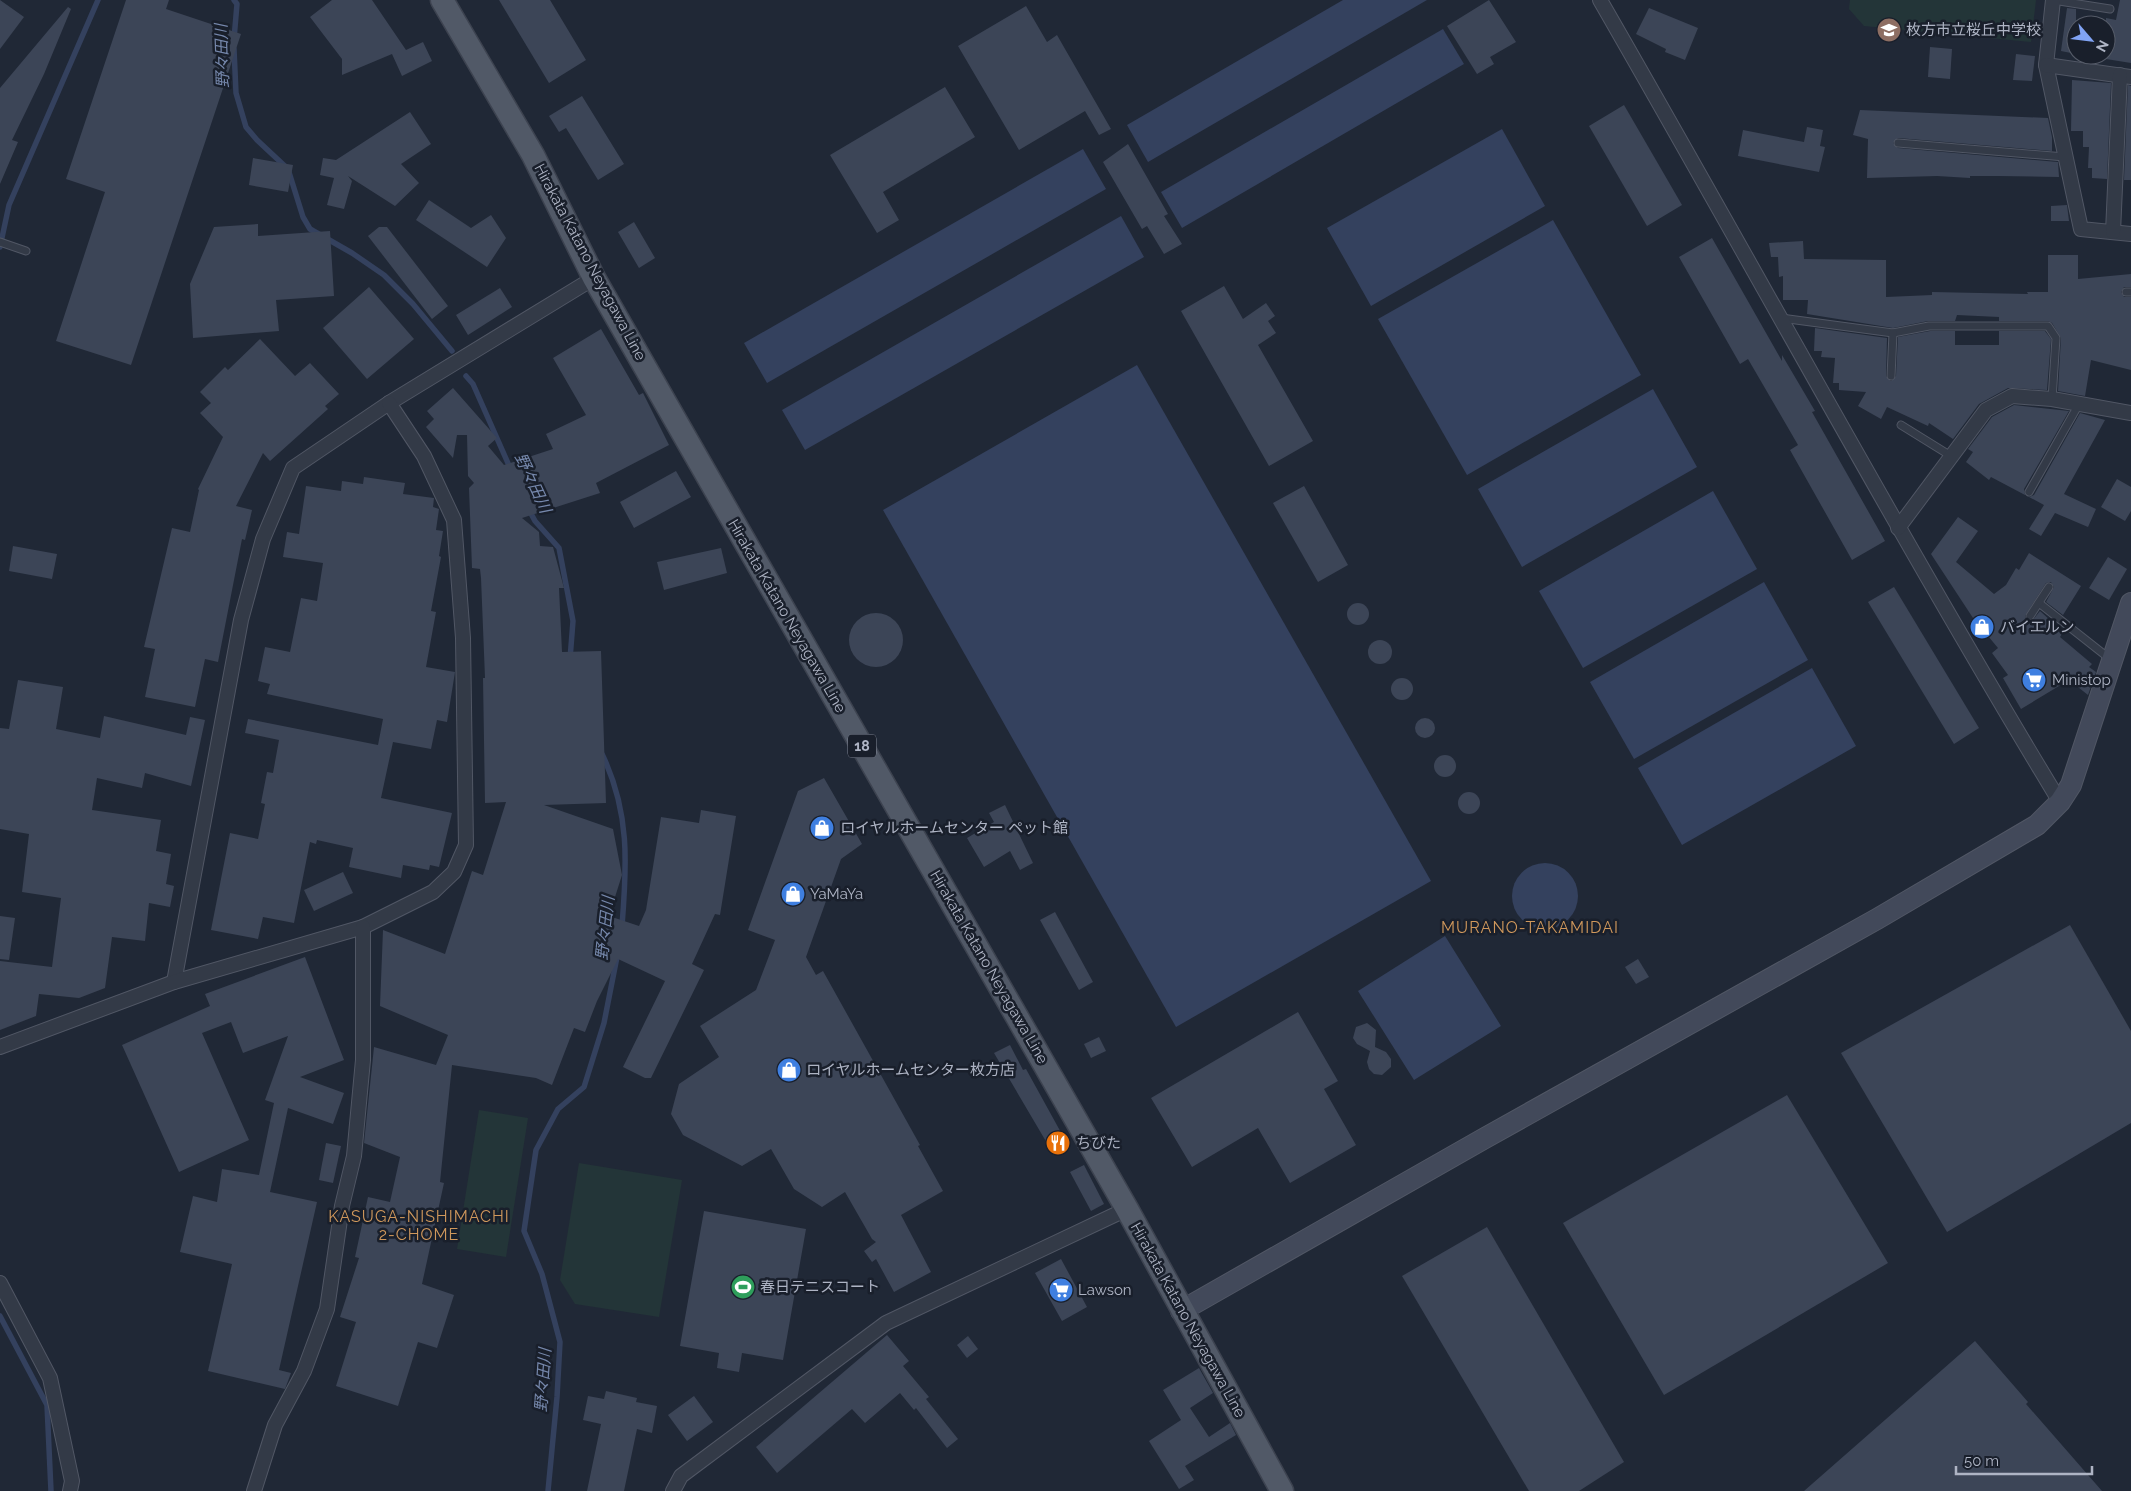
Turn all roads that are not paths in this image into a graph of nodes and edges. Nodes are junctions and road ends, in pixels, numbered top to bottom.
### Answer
1 (442, 0) edge
2 (1600, 0) edge
3 (2053, 0) edge
4 (2110, 9) dead end
5 (2046, 64) junction
6 (2125, 76) edge
7 (1898, 143) dead end
8 (2065, 157) junction
9 (2113, 232) junction
10 (2131, 234) edge
11 (0, 242) edge
12 (26, 251) dead end
13 (594, 278) junction
14 (1782, 318) junction
15 (1893, 332) junction
16 (1891, 376) dead end
17 (2052, 399) junction
18 (388, 403) junction
19 (2079, 404) junction
20 (2131, 413) edge
21 (1901, 425) dead end
22 (1951, 456) junction
23 (2029, 492) dead end
24 (1898, 528) junction
25 (2049, 587) dead end
26 (2039, 603) junction
27 (2131, 603) edge
28 (2030, 616) dead end
29 (2112, 661) junction
30 (2060, 802) junction
31 (363, 927) junction
32 (174, 982) junction
33 (0, 1047) edge
34 (1127, 1209) junction
35 (0, 1283) edge
36 (1182, 1311) junction
37 (70, 1491) edge
38 (254, 1491) edge
39 (673, 1491) edge
40 (1282, 1491) edge

1 - 13 main road, Hirakata Katano Neyagawa Line / 18
2 - 14 street
3 - 4 lane
3 - 5 street
5 - 6 street
5 - 8 street
6 - 9 street
7 - 8 lane
8 - 9 street
9 - 10 street
11 - 12 lane
13 - 18 street
13 - 34 main road, Hirakata Katano Neyagawa Line / 18
14 - 15 lane
14 - 24 street
15 - 16 lane
15 - 17 lane
17 - 19 street
17 - 22 street
18 - 31 street
18 - 32 street
19 - 20 street
19 - 23 lane
21 - 22 lane
22 - 24 street
24 - 30 street
25 - 26 lane
26 - 28 lane
26 - 29 lane
27 - 29 street
29 - 30 street
30 - 36 street
31 - 32 street
31 - 38 street
32 - 33 street
34 - 36 main road, Hirakata Katano Neyagawa Line / 18
34 - 39 street
35 - 37 street
36 - 40 main road, Hirakata Katano Neyagawa Line / 18

